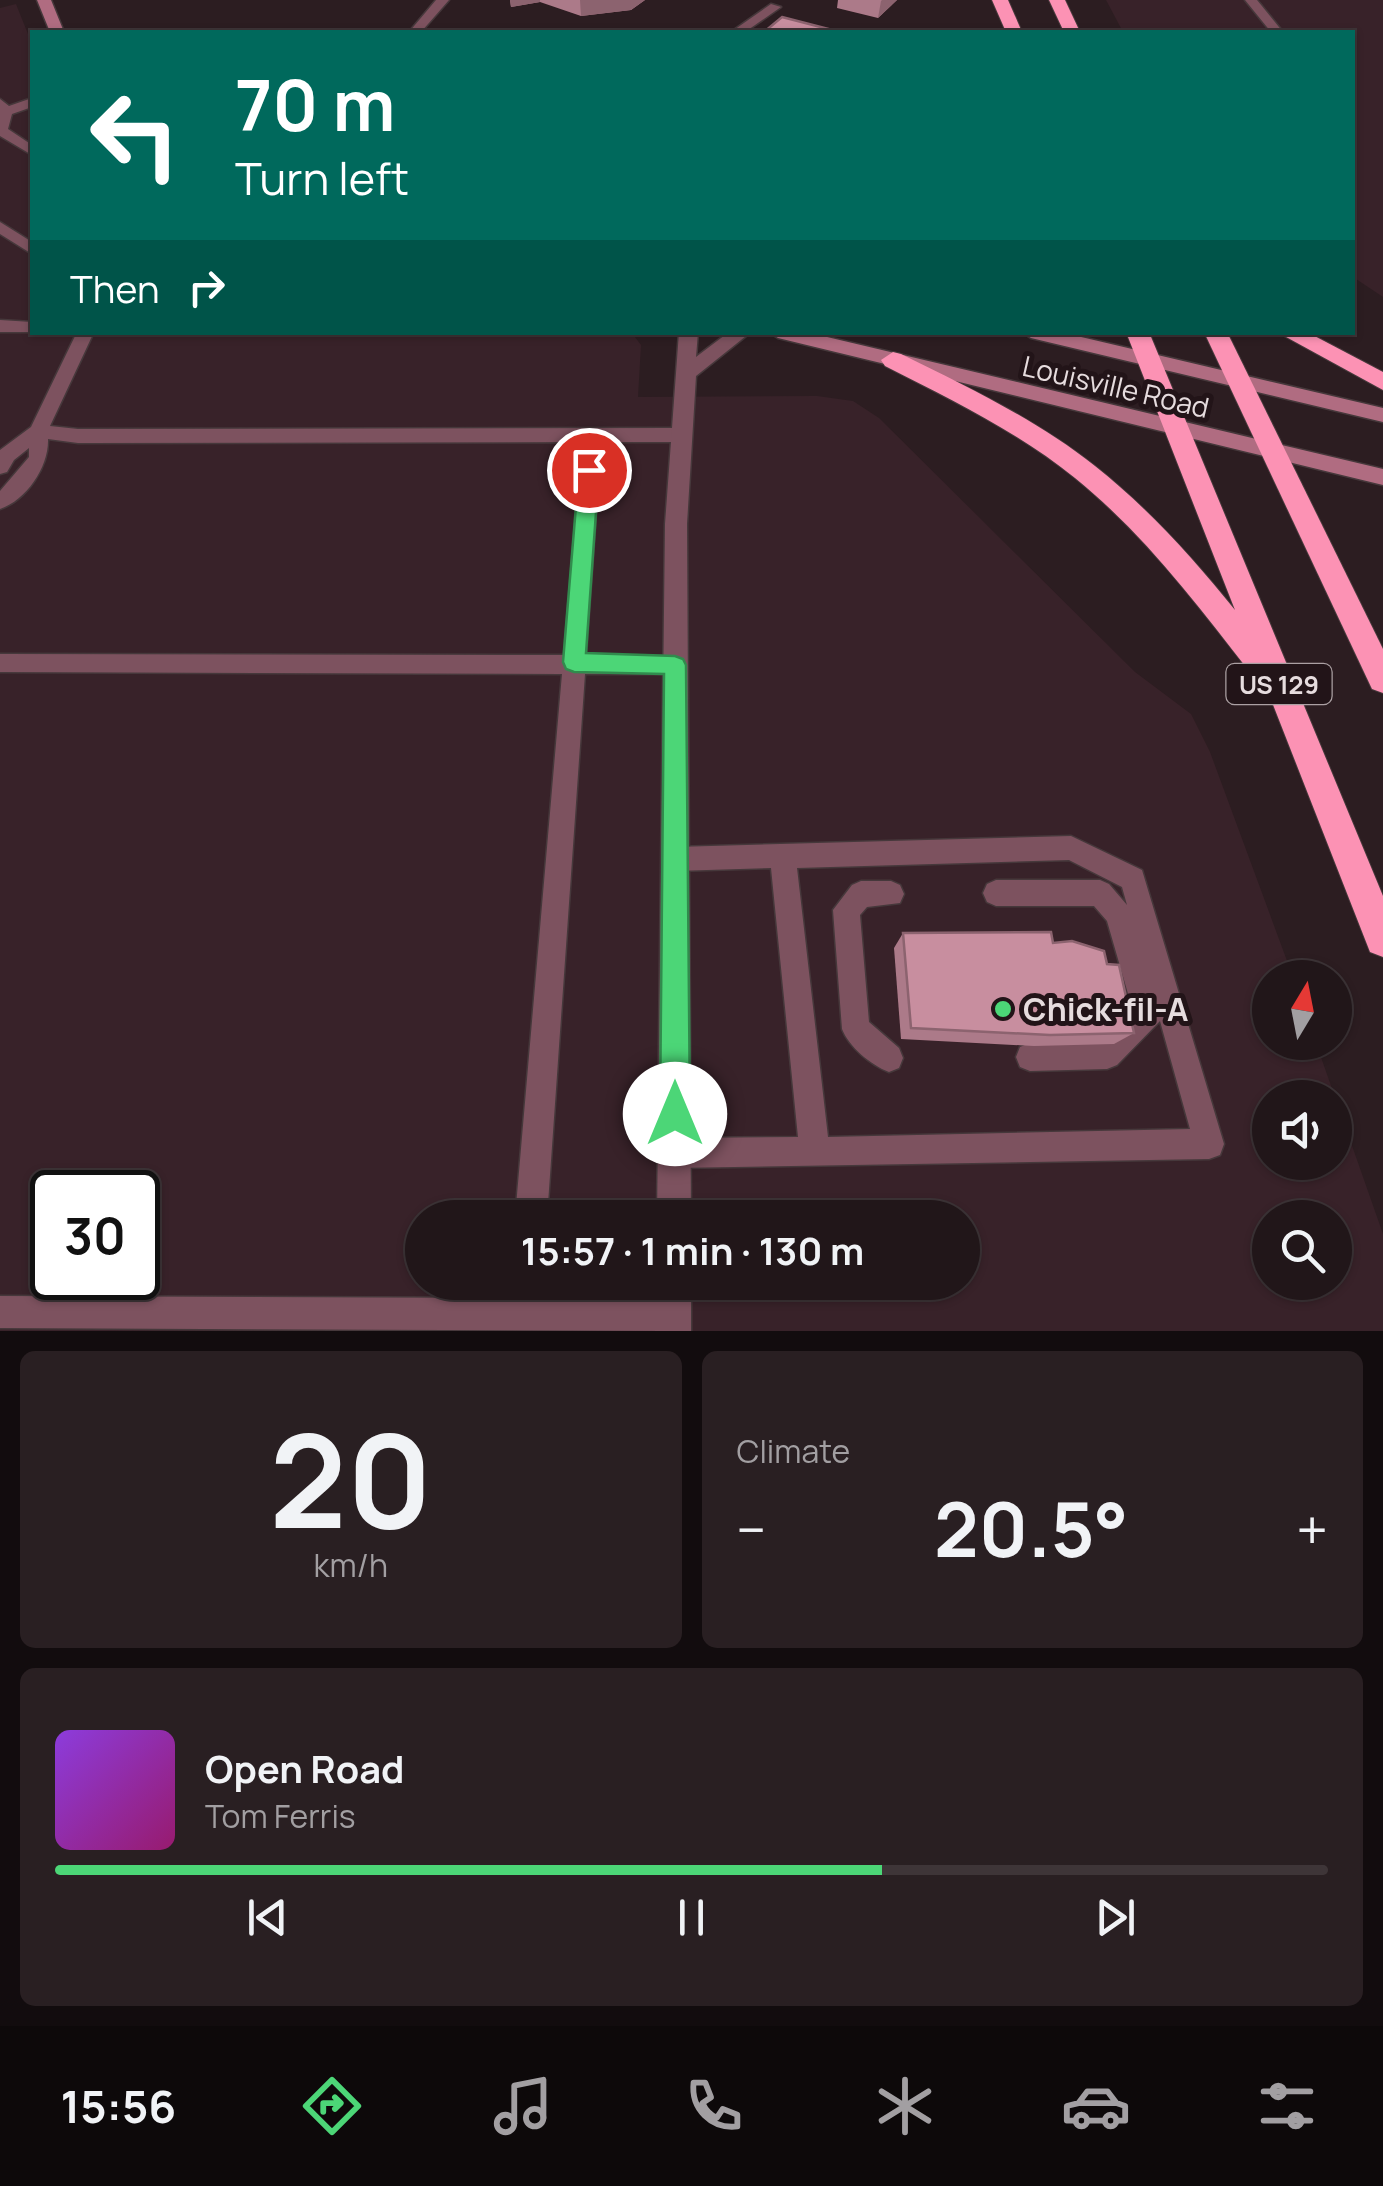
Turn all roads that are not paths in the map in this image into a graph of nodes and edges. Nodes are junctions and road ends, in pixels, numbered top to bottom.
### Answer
1 (44, 0) edge
2 (444, 0) edge
3 (1000, 0) edge
4 (1057, 0) edge
5 (1252, 0) edge
6 (774, 7) dead end
7 (56, 30) edge
8 (416, 30) edge
9 (740, 30) edge
10 (1013, 30) edge
11 (1071, 30) edge
12 (1275, 30) edge
13 (30, 102) edge
14 (3, 107) edge
15 (30, 150) edge
16 (0, 227) edge
17 (30, 248) edge
18 (0, 326) edge
19 (30, 327) edge
20 (85, 335) edge
21 (688, 335) edge
22 (738, 335) edge
23 (790, 335) edge
24 (1043, 335) edge
25 (1138, 335) edge
26 (1216, 335) edge
27 (1294, 335) edge
28 (893, 360) junction
29 (1147, 360) junction
30 (686, 373) junction
31 (1236, 379) junction
32 (1383, 382) edge
33 (1383, 415) edge
34 (1176, 429) junction
35 (38, 431) junction
36 (679, 435) junction
37 (592, 436) junction
38 (1270, 450) junction
39 (0, 467) edge
40 (1383, 476) edge
41 (0, 502) edge
42 (574, 662) junction
43 (0, 663) edge
44 (675, 665) junction
45 (1383, 680) edge
46 (1280, 688) junction
47 (783, 858) junction
48 (675, 859) junction
49 (996, 893) dead end
50 (891, 894) dead end
51 (1383, 939) edge
52 (1148, 1016) junction
53 (1182, 1052) junction
54 (889, 1058) dead end
55 (1030, 1058) edge
56 (815, 1152) junction
57 (674, 1154) junction
58 (532, 1200) edge
59 (674, 1200) edge
60 (524, 1308) edge
61 (673, 1310) edge
62 (0, 1312) edge

1 - 7 main road
2 - 8 lane
3 - 10 highway
4 - 11 highway
5 - 12 lane
6 - 9 lane
13 - 14 lane
14 - 15 lane
16 - 17 lane
18 - 19 lane
20 - 35 lane
21 - 30 street
22 - 30 street
23 - 28 main road, Louisville Road
24 - 29 main road, Louisville Road
25 - 29 highway, US 129
26 - 31 highway, US 129
27 - 32 highway
28 - 34 main road, Louisville Road
28 - 46 highway
29 - 31 main road, Louisville Road
29 - 34 highway, US 129
30 - 36 street
31 - 33 main road, Louisville Road
31 - 38 highway, US 129
34 - 38 main road, Louisville Road
34 - 46 highway, US 129
35 - 37 lane
35 - 39 lane
35 - 41 lane
36 - 37 lane
36 - 44 street
37 - 42 lane
38 - 40 main road, Louisville Road
38 - 45 highway, US 129
42 - 43 lane
42 - 44 lane
42 - 58 lane
44 - 48 street
46 - 51 highway, US 129
47 - 48 lane
47 - 53 lane
47 - 56 lane
48 - 57 street
49 - 52 lane
50 - 54 lane
52 - 53 lane
52 - 55 lane
53 - 56 lane
56 - 57 lane
57 - 59 street
60 - 61 lane
60 - 62 lane

